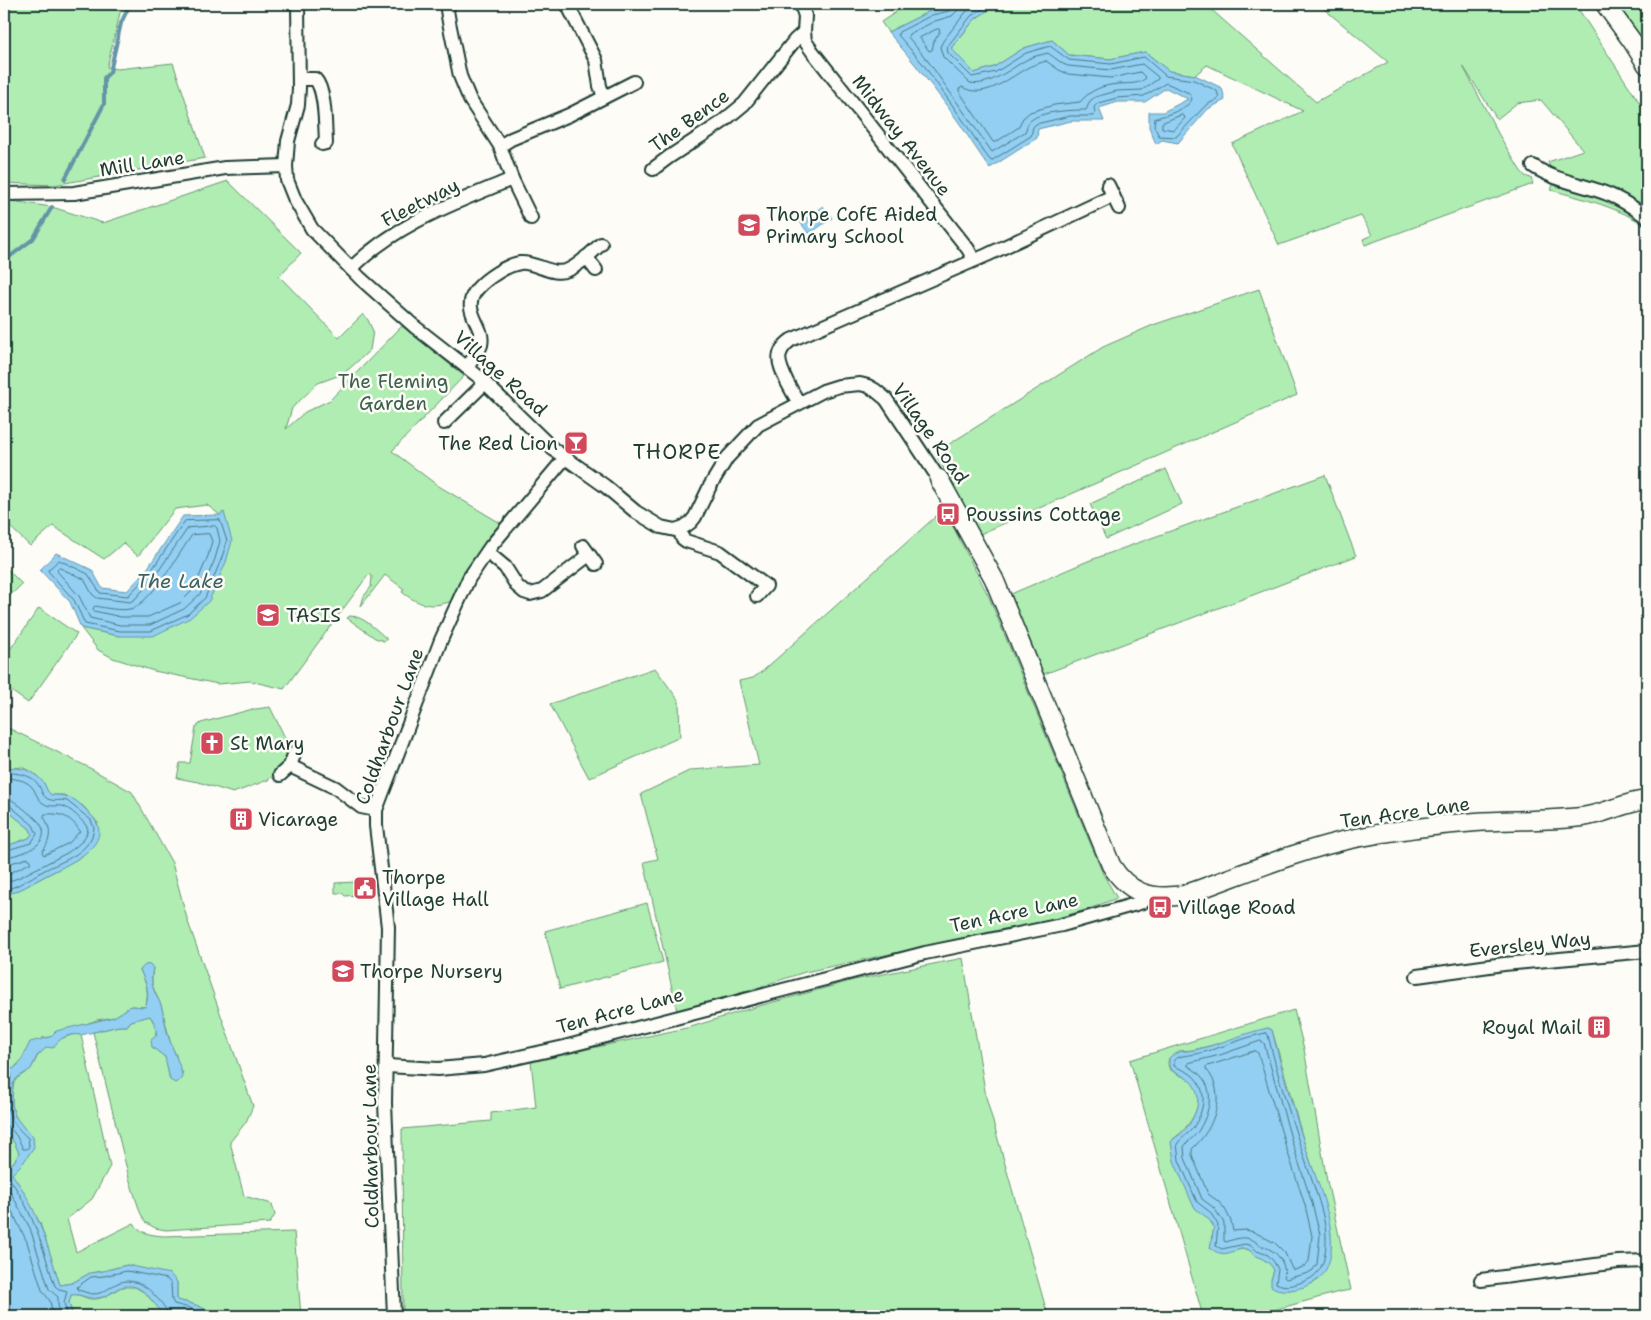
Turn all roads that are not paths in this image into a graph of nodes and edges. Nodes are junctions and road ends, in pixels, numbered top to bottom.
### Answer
1 (298, 4) edge
2 (448, 4) edge
3 (567, 4) edge
4 (801, 4) edge
5 (1605, 4) edge
6 (804, 32) junction
7 (1647, 65) edge
8 (299, 79) junction
9 (634, 82) dead end
10 (604, 97) junction
11 (322, 144) dead end
12 (500, 146) junction
13 (286, 166) junction
14 (1532, 166) dead end
15 (653, 169) dead end
16 (512, 179) junction
17 (4, 194) edge
18 (1113, 196) dead end
19 (1647, 217) edge
20 (531, 218) dead end
21 (601, 244) dead end
22 (586, 257) junction
23 (974, 260) junction
24 (351, 269) junction
25 (596, 270) dead end
26 (466, 368) junction
27 (485, 383) junction
28 (799, 402) junction
29 (444, 423) dead end
30 (565, 458) junction
31 (939, 479) joint
32 (680, 529) junction
33 (487, 552) junction
34 (589, 555) dead end
35 (758, 596) dead end
36 (295, 752) dead end
37 (1647, 800) edge
38 (376, 810) junction
39 (1149, 896) junction
40 (1647, 951) edge
41 (1418, 976) dead end
42 (387, 1066) junction
43 (1647, 1261) edge
44 (1481, 1280) dead end
45 (394, 1316) edge

1 - 8 street, Village Road
2 - 12 street
3 - 10 street
4 - 6 street
5 - 7 street
6 - 15 street, The Bence
6 - 23 street, Midway Avenue
8 - 11 street
8 - 13 street, Village Road
9 - 10 street
10 - 12 street
12 - 16 street
13 - 17 street, Mill Lane
13 - 24 street, Village Road
14 - 19 street
16 - 20 street
16 - 24 street, Fleetway
18 - 23 street
21 - 22 street
22 - 25 street
22 - 26 street
23 - 28 street
24 - 26 street, Village Road
26 - 27 street, Village Road
27 - 29 street
27 - 30 street, Village Road
28 - 31 street, Village Road
28 - 32 street, Village Road
30 - 32 street, Village Road
30 - 33 street, Coldharbour Lane
31 - 39 street, Village Road
32 - 35 street
33 - 34 street
33 - 38 street, Coldharbour Lane
36 - 38 street
37 - 39 street, Ten Acre Lane
38 - 42 street, Coldharbour Lane
39 - 42 street, Ten Acre Lane
40 - 41 street, Eversley Way
42 - 45 street, Coldharbour Lane
43 - 44 street

